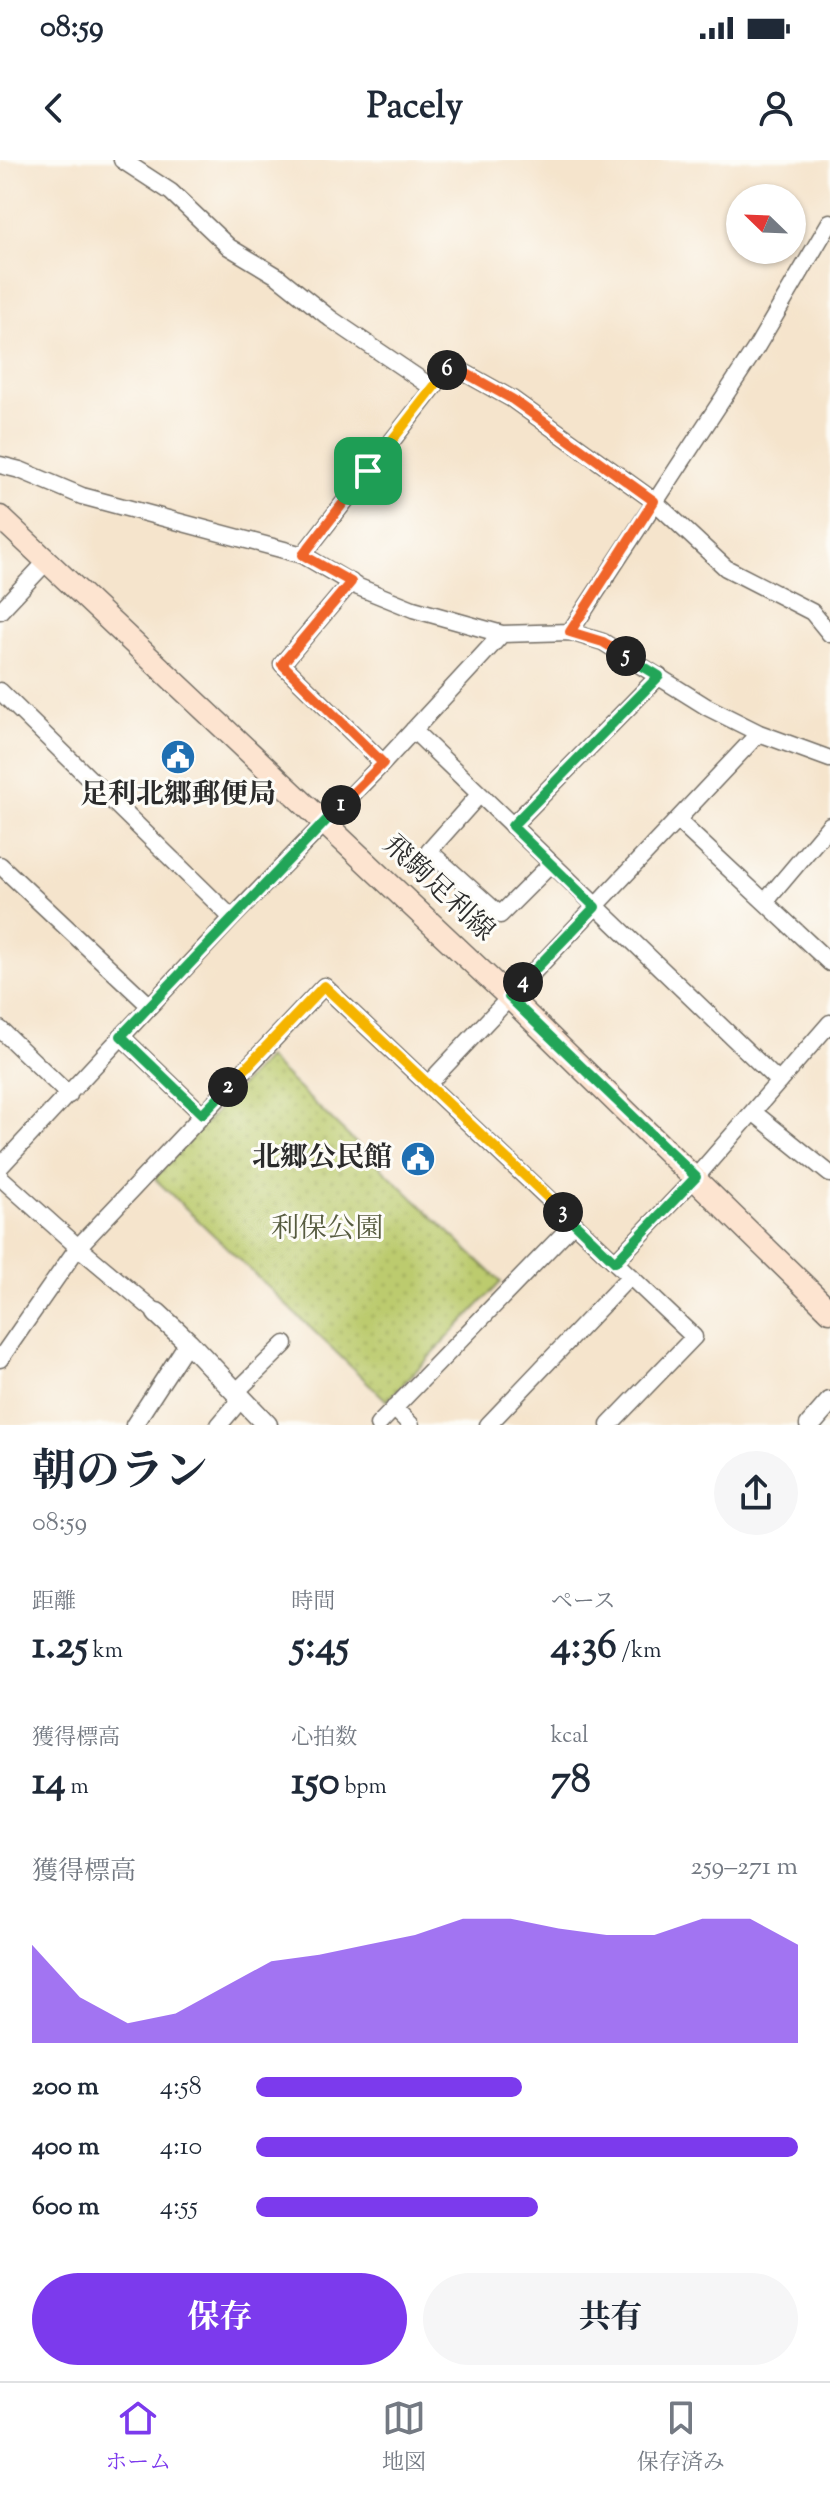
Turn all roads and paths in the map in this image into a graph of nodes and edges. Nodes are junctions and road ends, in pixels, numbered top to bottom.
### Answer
1 (122, 160) edge
2 (830, 222) edge
3 (433, 388) junction
4 (0, 465) edge
5 (654, 501) junction
6 (0, 517) edge
7 (303, 555) junction
8 (48, 560) junction
9 (351, 582) junction
10 (0, 611) edge
11 (570, 632) junction
12 (502, 634) junction
13 (830, 634) edge
14 (659, 676) junction
15 (0, 691) edge
16 (413, 730) junction
17 (759, 733) junction
18 (830, 759) edge
19 (383, 763) junction
20 (479, 795) junction
21 (677, 820) junction
22 (324, 823) junction
23 (830, 825) edge
24 (512, 826) junction
25 (551, 864) junction
26 (0, 865) edge
27 (765, 902) junction
28 (595, 907) junction
29 (232, 918) junction
30 (830, 963) edge
31 (509, 997) junction
32 (150, 1006) junction
33 (0, 1029) edge
34 (828, 1029) edge
35 (121, 1036) junction
36 (779, 1082) junction
37 (428, 1084) junction
38 (69, 1095) junction
39 (753, 1112) junction
40 (202, 1114) junction
41 (0, 1167) edge
42 (830, 1174) edge
43 (0, 1177) edge
44 (696, 1177) junction
45 (574, 1223) junction
46 (78, 1247) junction
47 (615, 1262) junction
48 (630, 1276) junction
49 (830, 1311) edge
50 (157, 1313) joint
51 (188, 1342) junction
52 (285, 1344) dead end
53 (1, 1357) edge
54 (239, 1395) junction
55 (830, 1402) edge
56 (394, 1408) junction
57 (134, 1425) edge
58 (219, 1425) edge
59 (267, 1425) edge
60 (378, 1425) edge
61 (411, 1425) edge
62 (488, 1425) edge
63 (609, 1425) edge
64 (810, 1425) edge

1 - 3 street
2 - 5 street
3 - 5 street
3 - 7 street
4 - 7 street
5 - 11 street
5 - 13 street
6 - 8 main road, 飛駒足利線
7 - 9 street
8 - 10 street
8 - 22 main road, 飛駒足利線
9 - 12 street
9 - 19 street
11 - 12 street
11 - 14 street
12 - 16 street
14 - 17 street
14 - 24 street
15 - 29 street
16 - 19 street
16 - 20 street
17 - 18 street
17 - 21 street
19 - 22 street
20 - 24 street
20 - 25 street
21 - 27 street
21 - 28 street
22 - 29 street
22 - 31 main road, 飛駒足利線
23 - 27 street
24 - 25 street
25 - 28 street
26 - 32 street
27 - 30 street
28 - 31 street
28 - 36 street
29 - 32 street
31 - 37 street
31 - 44 main road, 飛駒足利線
32 - 35 street
33 - 38 street
34 - 36 street
35 - 38 street
35 - 40 street
36 - 39 street
37 - 40 street
37 - 45 street
38 - 41 street
39 - 42 street
39 - 44 street
40 - 46 street
43 - 46 street
44 - 47 street
44 - 49 main road, 飛駒足利線
45 - 47 street
45 - 56 street
46 - 50 street
46 - 53 street
47 - 48 street
48 - 62 street
48 - 63 street
50 - 51 street
51 - 54 street
51 - 57 street
52 - 54 street
54 - 58 street
54 - 59 street
55 - 64 street
56 - 60 street
56 - 61 street

